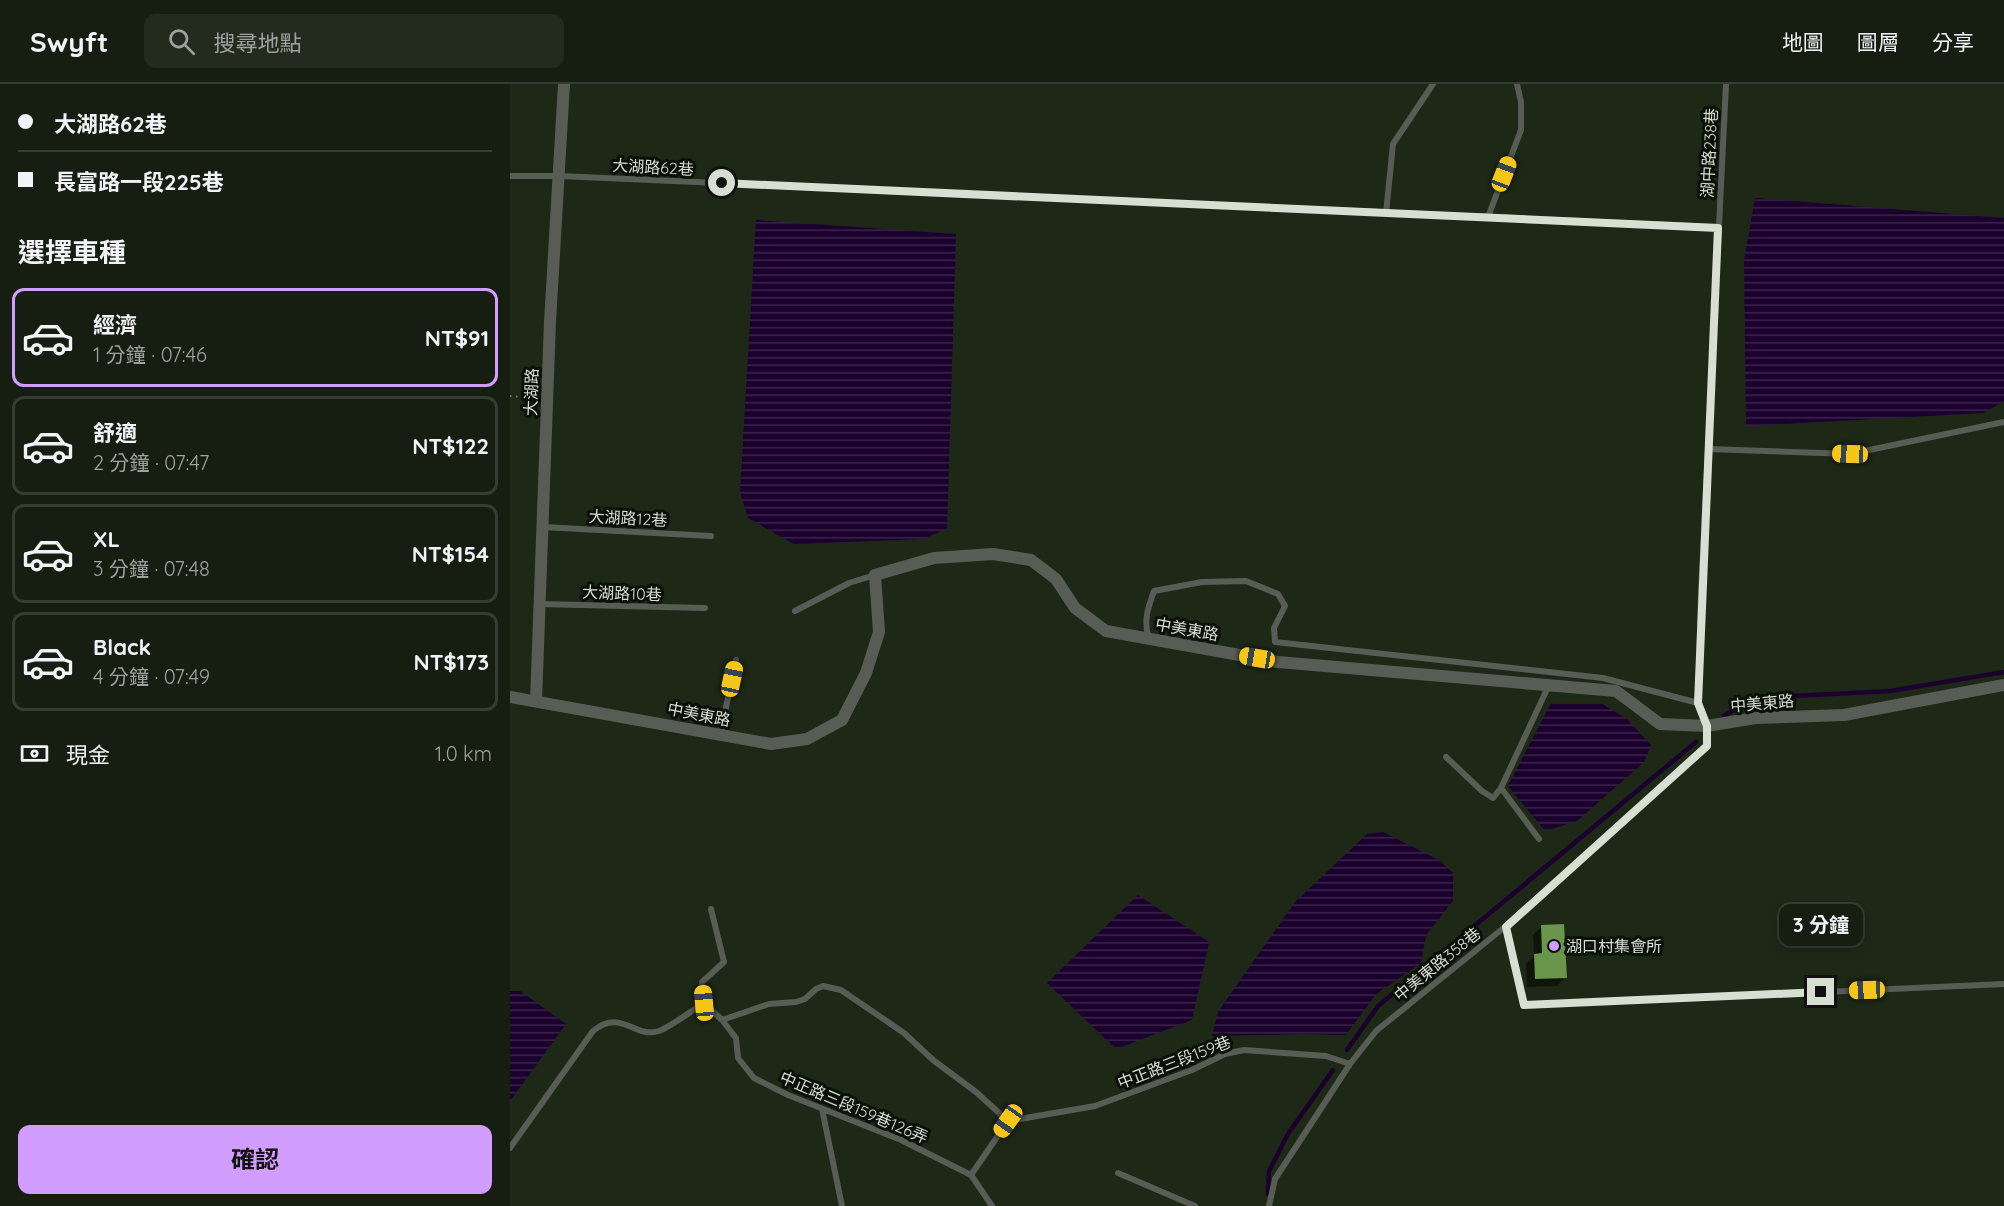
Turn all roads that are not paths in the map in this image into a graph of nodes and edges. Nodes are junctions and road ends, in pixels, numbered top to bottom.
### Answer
1 (564, 84) edge
2 (1433, 84) edge
3 (1517, 84) edge
4 (1726, 84) edge
5 (510, 176) edge
6 (559, 176) junction
7 (1386, 213) junction
8 (1488, 217) junction
9 (1718, 228) junction
10 (2004, 422) edge
11 (1708, 449) junction
12 (542, 527) junction
13 (711, 536) dead end
14 (875, 575) junction
15 (539, 604) junction
16 (705, 608) dead end
17 (795, 611) dead end
18 (1149, 640) junction
19 (736, 660) dead end
20 (1549, 684) junction
21 (2004, 685) edge
22 (510, 697) edge
23 (536, 701) junction
24 (1698, 703) junction
25 (1707, 726) junction
26 (720, 735) junction
27 (1446, 757) dead end
28 (1501, 788) junction
29 (1539, 839) dead end
30 (711, 909) dead end
31 (1506, 927) junction
32 (2004, 984) edge
33 (704, 1003) junction
34 (722, 1020) junction
35 (1350, 1064) junction
36 (822, 1109) junction
37 (1008, 1121) junction
38 (510, 1148) edge
39 (1118, 1173) dead end
40 (971, 1175) junction
41 (842, 1206) edge
42 (992, 1206) edge
43 (1194, 1206) edge
44 (1262, 1206) edge
45 (1269, 1206) edge

1 - 6 street, 大湖路
2 - 7 lane
3 - 8 lane
4 - 9 lane, 湖中路238巷
5 - 6 lane, 大湖路62巷
6 - 7 lane, 大湖路62巷
6 - 12 street, 大湖路
7 - 8 lane, 大湖路62巷
8 - 9 lane, 大湖路62巷
9 - 11 lane, 湖中路238巷
10 - 11 lane
11 - 24 lane, 湖中路238巷
12 - 13 lane, 大湖路12巷
12 - 15 street, 大湖路
14 - 17 lane
14 - 18 street, 中美東路
14 - 26 street, 中美東路
15 - 16 lane, 大湖路10巷
15 - 23 street, 大湖路
18 - 20 street, 中美東路
18 - 24 lane
19 - 26 lane
20 - 25 street, 中美東路
20 - 28 lane
21 - 25 street, 中美東路
22 - 23 street, 中美東路
23 - 26 street, 中美東路
24 - 25 lane, 湖中路238巷
25 - 31 lane, 中美東路358巷
27 - 28 lane
28 - 29 lane
30 - 33 lane
31 - 32 lane
31 - 35 lane, 中美東路358巷
33 - 34 lane, 中正路三段159巷126弄
33 - 38 lane
34 - 36 lane, 中正路三段159巷126弄
34 - 37 lane
35 - 37 lane, 中正路三段159巷
35 - 45 lane, 中美東路358巷
36 - 40 lane, 中正路三段159巷126弄
36 - 41 lane
37 - 40 lane
39 - 43 lane
40 - 42 lane, 中正路三段159巷126弄
44 - 45 lane

